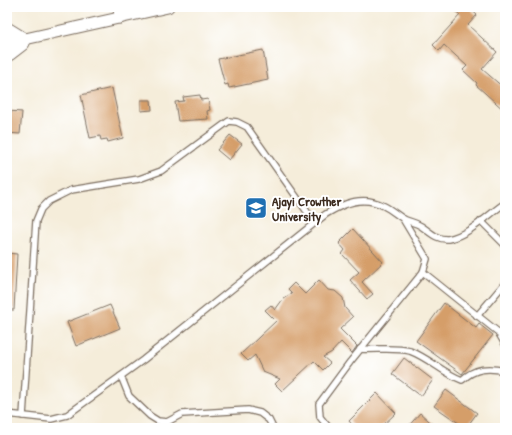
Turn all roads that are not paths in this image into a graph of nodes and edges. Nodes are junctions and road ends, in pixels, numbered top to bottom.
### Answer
1 (168, 7) edge
2 (120, 13) edge
3 (10, 42) edge
4 (505, 203) edge
5 (404, 220) junction
6 (480, 221) junction
7 (314, 223) junction
8 (505, 244) edge
9 (423, 272) junction
10 (505, 283) edge
11 (477, 316) junction
12 (505, 344) edge
13 (360, 349) junction
14 (505, 371) edge
15 (121, 376) junction
16 (7, 414) edge
17 (23, 416) junction
18 (273, 428) edge
19 (329, 428) edge

1 - 2 street
2 - 3 street
4 - 6 lane
5 - 6 lane
5 - 7 lane
5 - 9 lane
6 - 8 lane
7 - 15 lane
7 - 17 lane
9 - 11 lane
9 - 13 lane
10 - 11 lane
11 - 12 lane
13 - 14 lane
13 - 19 lane
15 - 17 lane
15 - 18 lane
16 - 17 lane

